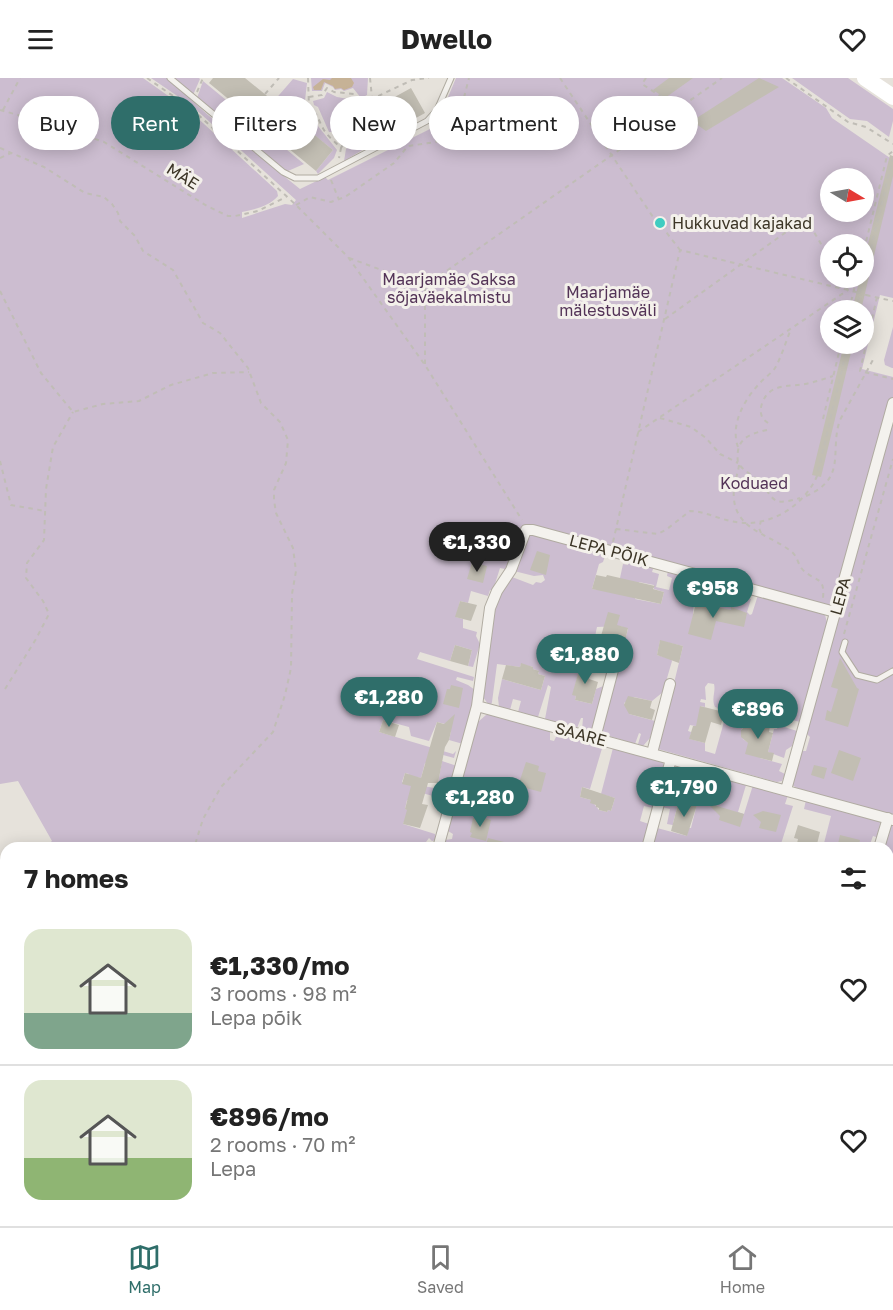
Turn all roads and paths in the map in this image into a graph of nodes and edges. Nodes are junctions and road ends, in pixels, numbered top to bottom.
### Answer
1 (20, 78) edge
2 (147, 78) edge
3 (170, 78) edge
4 (203, 78) edge
5 (279, 78) edge
6 (308, 78) edge
7 (370, 78) edge
8 (429, 78) edge
9 (451, 78) edge
10 (469, 78) edge
11 (560, 78) edge
12 (646, 78) edge
13 (722, 78) edge
14 (786, 78) edge
15 (865, 78) edge
16 (411, 79) edge
17 (265, 94) dead end
18 (191, 96) edge
19 (195, 96) edge
20 (309, 96) edge
21 (316, 96) edge
22 (356, 96) edge
23 (372, 96) edge
24 (376, 96) edge
25 (660, 96) edge
26 (697, 96) edge
27 (893, 97) edge
28 (200, 104) edge
29 (1, 110) edge
30 (318, 117) edge
31 (330, 137) edge
32 (893, 144) edge
33 (0, 148) edge
34 (341, 150) edge
35 (619, 150) edge
36 (893, 151) edge
37 (12, 153) junction
38 (613, 154) junction
39 (893, 157) edge
40 (0, 158) edge
41 (336, 169) junction
42 (328, 173) junction
43 (286, 198) junction
44 (339, 200) junction
45 (296, 205) junction
46 (868, 234) edge
47 (820, 242) edge
48 (680, 250) junction
49 (348, 257) junction
50 (740, 264) junction
51 (425, 286) junction
52 (856, 288) edge
53 (848, 290) junction
54 (0, 291) edge
55 (855, 292) junction
56 (877, 297) junction
57 (852, 300) edge
58 (858, 300) edge
59 (893, 301) edge
60 (665, 319) junction
61 (792, 327) junction
62 (839, 354) edge
63 (846, 354) edge
64 (874, 358) dead end
65 (425, 364) junction
66 (249, 372) junction
67 (866, 372) junction
68 (834, 376) junction
69 (893, 379) edge
70 (893, 403) edge
71 (73, 412) junction
72 (660, 418) junction
73 (823, 419) dead end
74 (768, 423) dead end
75 (767, 430) dead end
76 (638, 432) junction
77 (738, 447) junction
78 (893, 459) edge
79 (0, 461) edge
80 (739, 464) junction
81 (806, 496) junction
82 (800, 498) junction
83 (45, 511) junction
84 (761, 521) junction
85 (746, 523) junction
86 (528, 529) junction
87 (616, 529) junction
88 (761, 534) junction
89 (611, 551) junction
90 (823, 608) junction
91 (835, 612) junction
92 (845, 642) joint
93 (613, 670) dead end
94 (893, 671) edge
95 (670, 684) dead end
96 (5, 688) dead end
97 (477, 706) junction
98 (595, 738) junction
99 (652, 753) junction
100 (671, 759) junction
101 (786, 790) junction
102 (891, 819) edge
103 (196, 842) edge
104 (440, 842) edge
105 (649, 842) edge
106 (881, 842) edge

1 - 29 path
2 - 43 path
3 - 18 lane
4 - 19 path
5 - 17 path
6 - 20 path
7 - 23 path
8 - 16 path
9 - 41 lane
10 - 44 path
11 - 38 path
12 - 25 path
13 - 26 path
14 - 32 path
15 - 27 main road
16 - 24 path
21 - 22 path
28 - 42 lane
29 - 43 path, MÄE
30 - 31 path
33 - 37 path
34 - 41 path
35 - 38 path
36 - 46 path
37 - 40 path
37 - 66 path
38 - 48 path
38 - 51 path
39 - 58 path
41 - 42 lane
42 - 44 path
43 - 45 path
44 - 45 path
45 - 49 path
47 - 50 path
48 - 50 path
48 - 60 path
49 - 51 path
49 - 65 path
50 - 53 path
50 - 60 path
51 - 65 path
52 - 55 path
53 - 55 path
53 - 61 path
54 - 71 path
55 - 56 path, bridge
55 - 57 path
56 - 59 path
56 - 67 path
60 - 76 path
61 - 72 path
61 - 77 path
62 - 68 path
63 - 81 path
64 - 67 path
65 - 86 path
66 - 71 path
66 - 103 path
67 - 69 path
67 - 81 path
68 - 73 path
68 - 74 path
70 - 91 street, LEPA
71 - 83 path
72 - 76 path
72 - 80 path
75 - 77 path
76 - 87 path
77 - 80 path
78 - 92 path
79 - 83 path
80 - 82 path
80 - 85 path
81 - 82 path
82 - 84 path
83 - 96 path
84 - 85 path
84 - 88 path
85 - 87 path
85 - 88 path
86 - 89 street, LEPA PÕIK
86 - 97 street
87 - 89 path
88 - 90 path
89 - 90 street, LEPA PÕIK
90 - 91 street, LEPA PÕIK
91 - 101 street, LEPA
92 - 94 lane
93 - 98 street
95 - 99 street
97 - 98 street, SAARE
97 - 104 street
98 - 99 street, SAARE
99 - 100 street, SAARE
100 - 101 street, SAARE
100 - 105 street
101 - 102 street, SAARE
102 - 106 street

